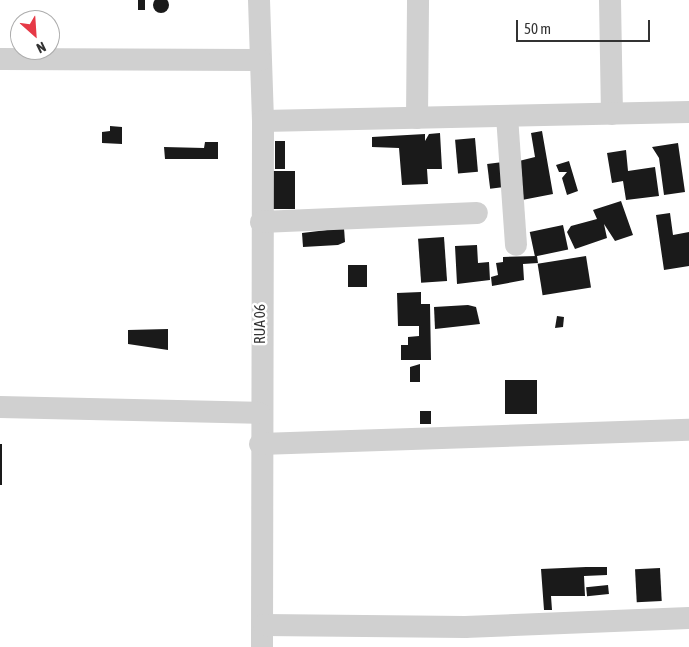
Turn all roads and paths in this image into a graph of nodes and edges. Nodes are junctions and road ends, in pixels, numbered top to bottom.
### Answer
1 (259, 0) edge
2 (418, 0) edge
3 (610, 0) edge
4 (0, 59) edge
5 (260, 60) junction
6 (689, 112) edge
7 (612, 114) junction
8 (507, 116) junction
9 (417, 118) junction
10 (263, 121) junction
11 (477, 213) dead end
12 (261, 222) junction
13 (516, 245) dead end
14 (0, 407) edge
15 (259, 413) junction
16 (689, 430) edge
17 (260, 444) junction
18 (689, 618) edge
19 (264, 625) junction
20 (262, 647) edge

1 - 5 street, RUA 06
2 - 9 street
3 - 7 street
4 - 5 street
5 - 10 street, RUA 06
6 - 7 street
7 - 8 street
8 - 9 street
8 - 13 street
9 - 10 street
10 - 12 street, RUA 06
11 - 12 street
12 - 15 street, RUA 06
14 - 15 street
15 - 17 street, RUA 06
16 - 17 street
17 - 19 street, RUA 06
18 - 19 street
19 - 20 street, RUA 06

